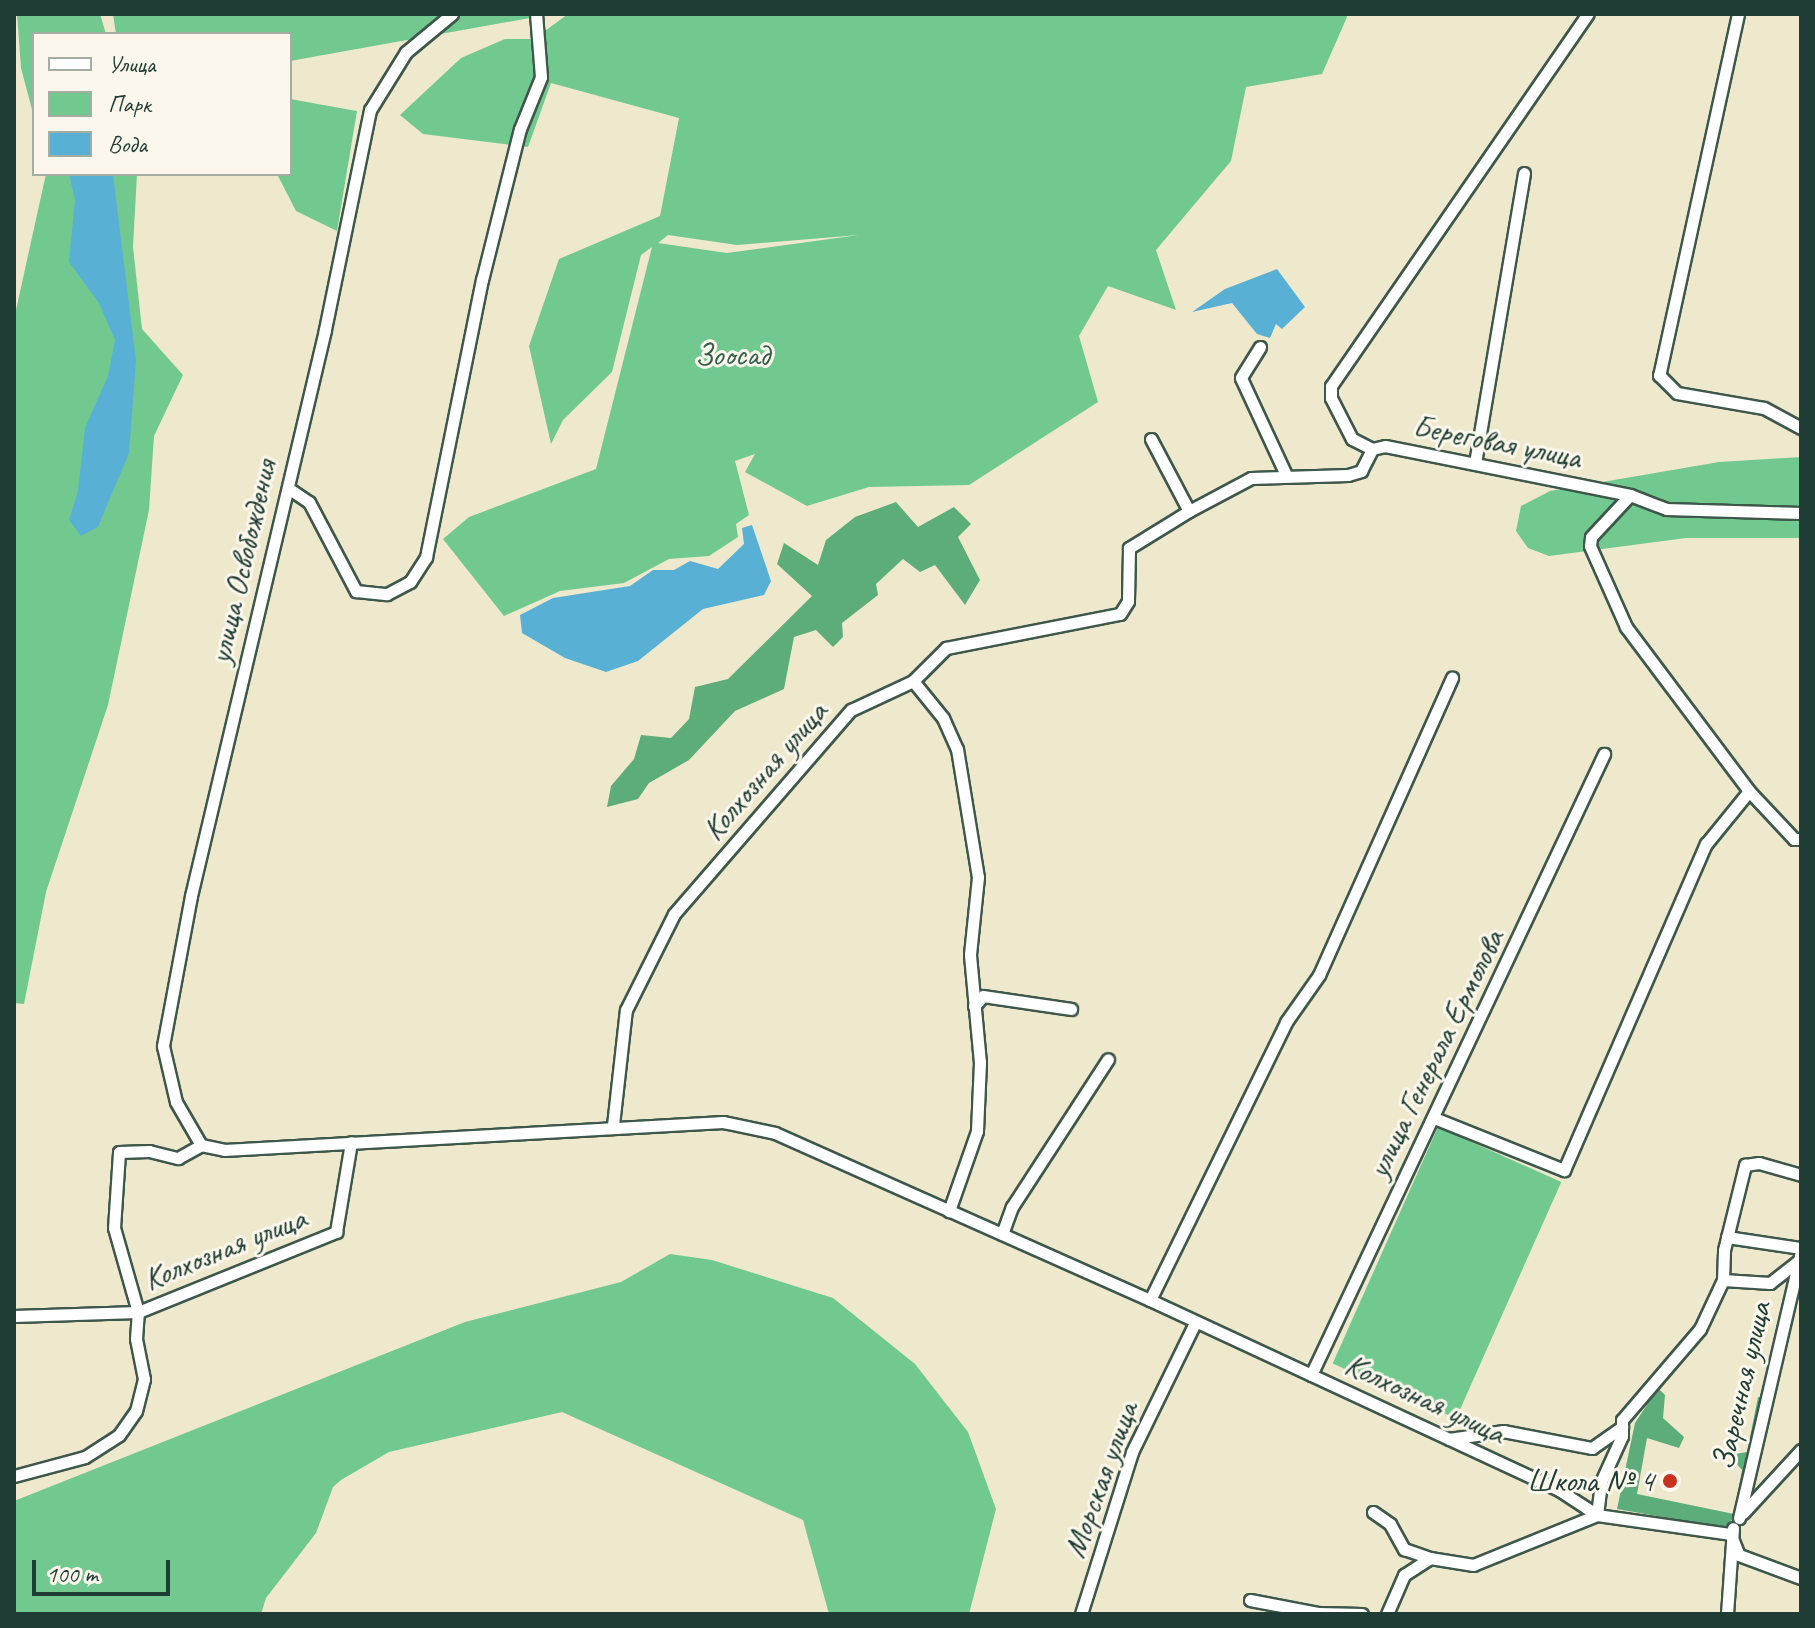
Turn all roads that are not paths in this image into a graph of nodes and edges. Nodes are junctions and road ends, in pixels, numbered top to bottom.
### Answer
1 (452, 14) edge
2 (536, 14) edge
3 (1588, 14) edge
4 (1738, 14) edge
5 (1524, 173) dead end
6 (1260, 347) dead end
7 (1801, 428) edge
8 (1151, 439) dead end
9 (1372, 449) junction
10 (1475, 463) junction
11 (1286, 475) junction
12 (288, 488) junction
13 (1630, 495) junction
14 (1189, 511) junction
15 (1801, 513) edge
16 (1452, 677) dead end
17 (913, 681) junction
18 (1604, 754) dead end
19 (1749, 791) junction
20 (1801, 839) edge
21 (974, 1006) junction
22 (1071, 1009) dead end
23 (1108, 1059) dead end
24 (1434, 1118) junction
25 (613, 1125) junction
26 (351, 1142) junction
27 (201, 1145) junction
28 (1801, 1175) edge
29 (949, 1211) junction
30 (1002, 1234) junction
31 (1727, 1237) junction
32 (1801, 1250) edge
33 (1799, 1262) edge
34 (1723, 1280) junction
35 (1150, 1300) junction
36 (138, 1312) junction
37 (14, 1316) edge
38 (1195, 1323) junction
39 (1311, 1375) junction
40 (1622, 1427) junction
41 (1449, 1439) junction
42 (1801, 1450) edge
43 (14, 1476) edge
44 (1373, 1512) dead end
45 (1597, 1515) junction
46 (1739, 1518) junction
47 (1730, 1534) junction
48 (1430, 1558) junction
49 (1801, 1578) edge
50 (1250, 1600) dead end
51 (1081, 1614) edge
52 (1362, 1614) edge
53 (1387, 1614) edge
54 (1727, 1614) edge

1 - 12 street, улица Освобождения
2 - 12 street
3 - 9 street
4 - 7 street
5 - 10 street
6 - 11 street
8 - 14 street
9 - 10 street, Береговая улица
9 - 11 street, Береговая улица
10 - 13 street, Береговая улица
11 - 14 street, Береговая улица
12 - 27 street, улица Освобождения
13 - 15 street, Береговая улица
13 - 19 street
14 - 17 street, Колхозная улица
16 - 35 street
17 - 21 street
17 - 25 street, Колхозная улица
18 - 24 street, улица Генерала Ермолова
19 - 20 street
19 - 24 street
21 - 22 street
21 - 29 street
23 - 30 street
24 - 39 street, улица Генерала Ермолова
25 - 26 street, Колхозная улица
25 - 29 street, Колхозная улица
26 - 27 street, Колхозная улица
26 - 36 street, Колхозная улица
27 - 36 street
28 - 31 street, Заречная улица
29 - 30 street, Колхозная улица
30 - 35 street, Колхозная улица
31 - 32 street
31 - 34 street, Заречная улица
32 - 33 street, Заречная улица
33 - 34 street, Заречная улица
33 - 46 street, Заречная улица
34 - 40 street, Заречная улица
35 - 38 street, Колхозная улица
36 - 37 street
36 - 43 street
38 - 39 street, Колхозная улица
38 - 51 street, Морская улица
39 - 41 street, Колхозная улица
40 - 41 street
40 - 45 street, Заречная улица
41 - 45 street, Колхозная улица
42 - 46 street, Заречная улица
44 - 48 street
45 - 47 street, Колхозная улица
45 - 48 street
46 - 47 street, Заречная улица
47 - 49 street
47 - 54 street
48 - 53 street
50 - 52 street

